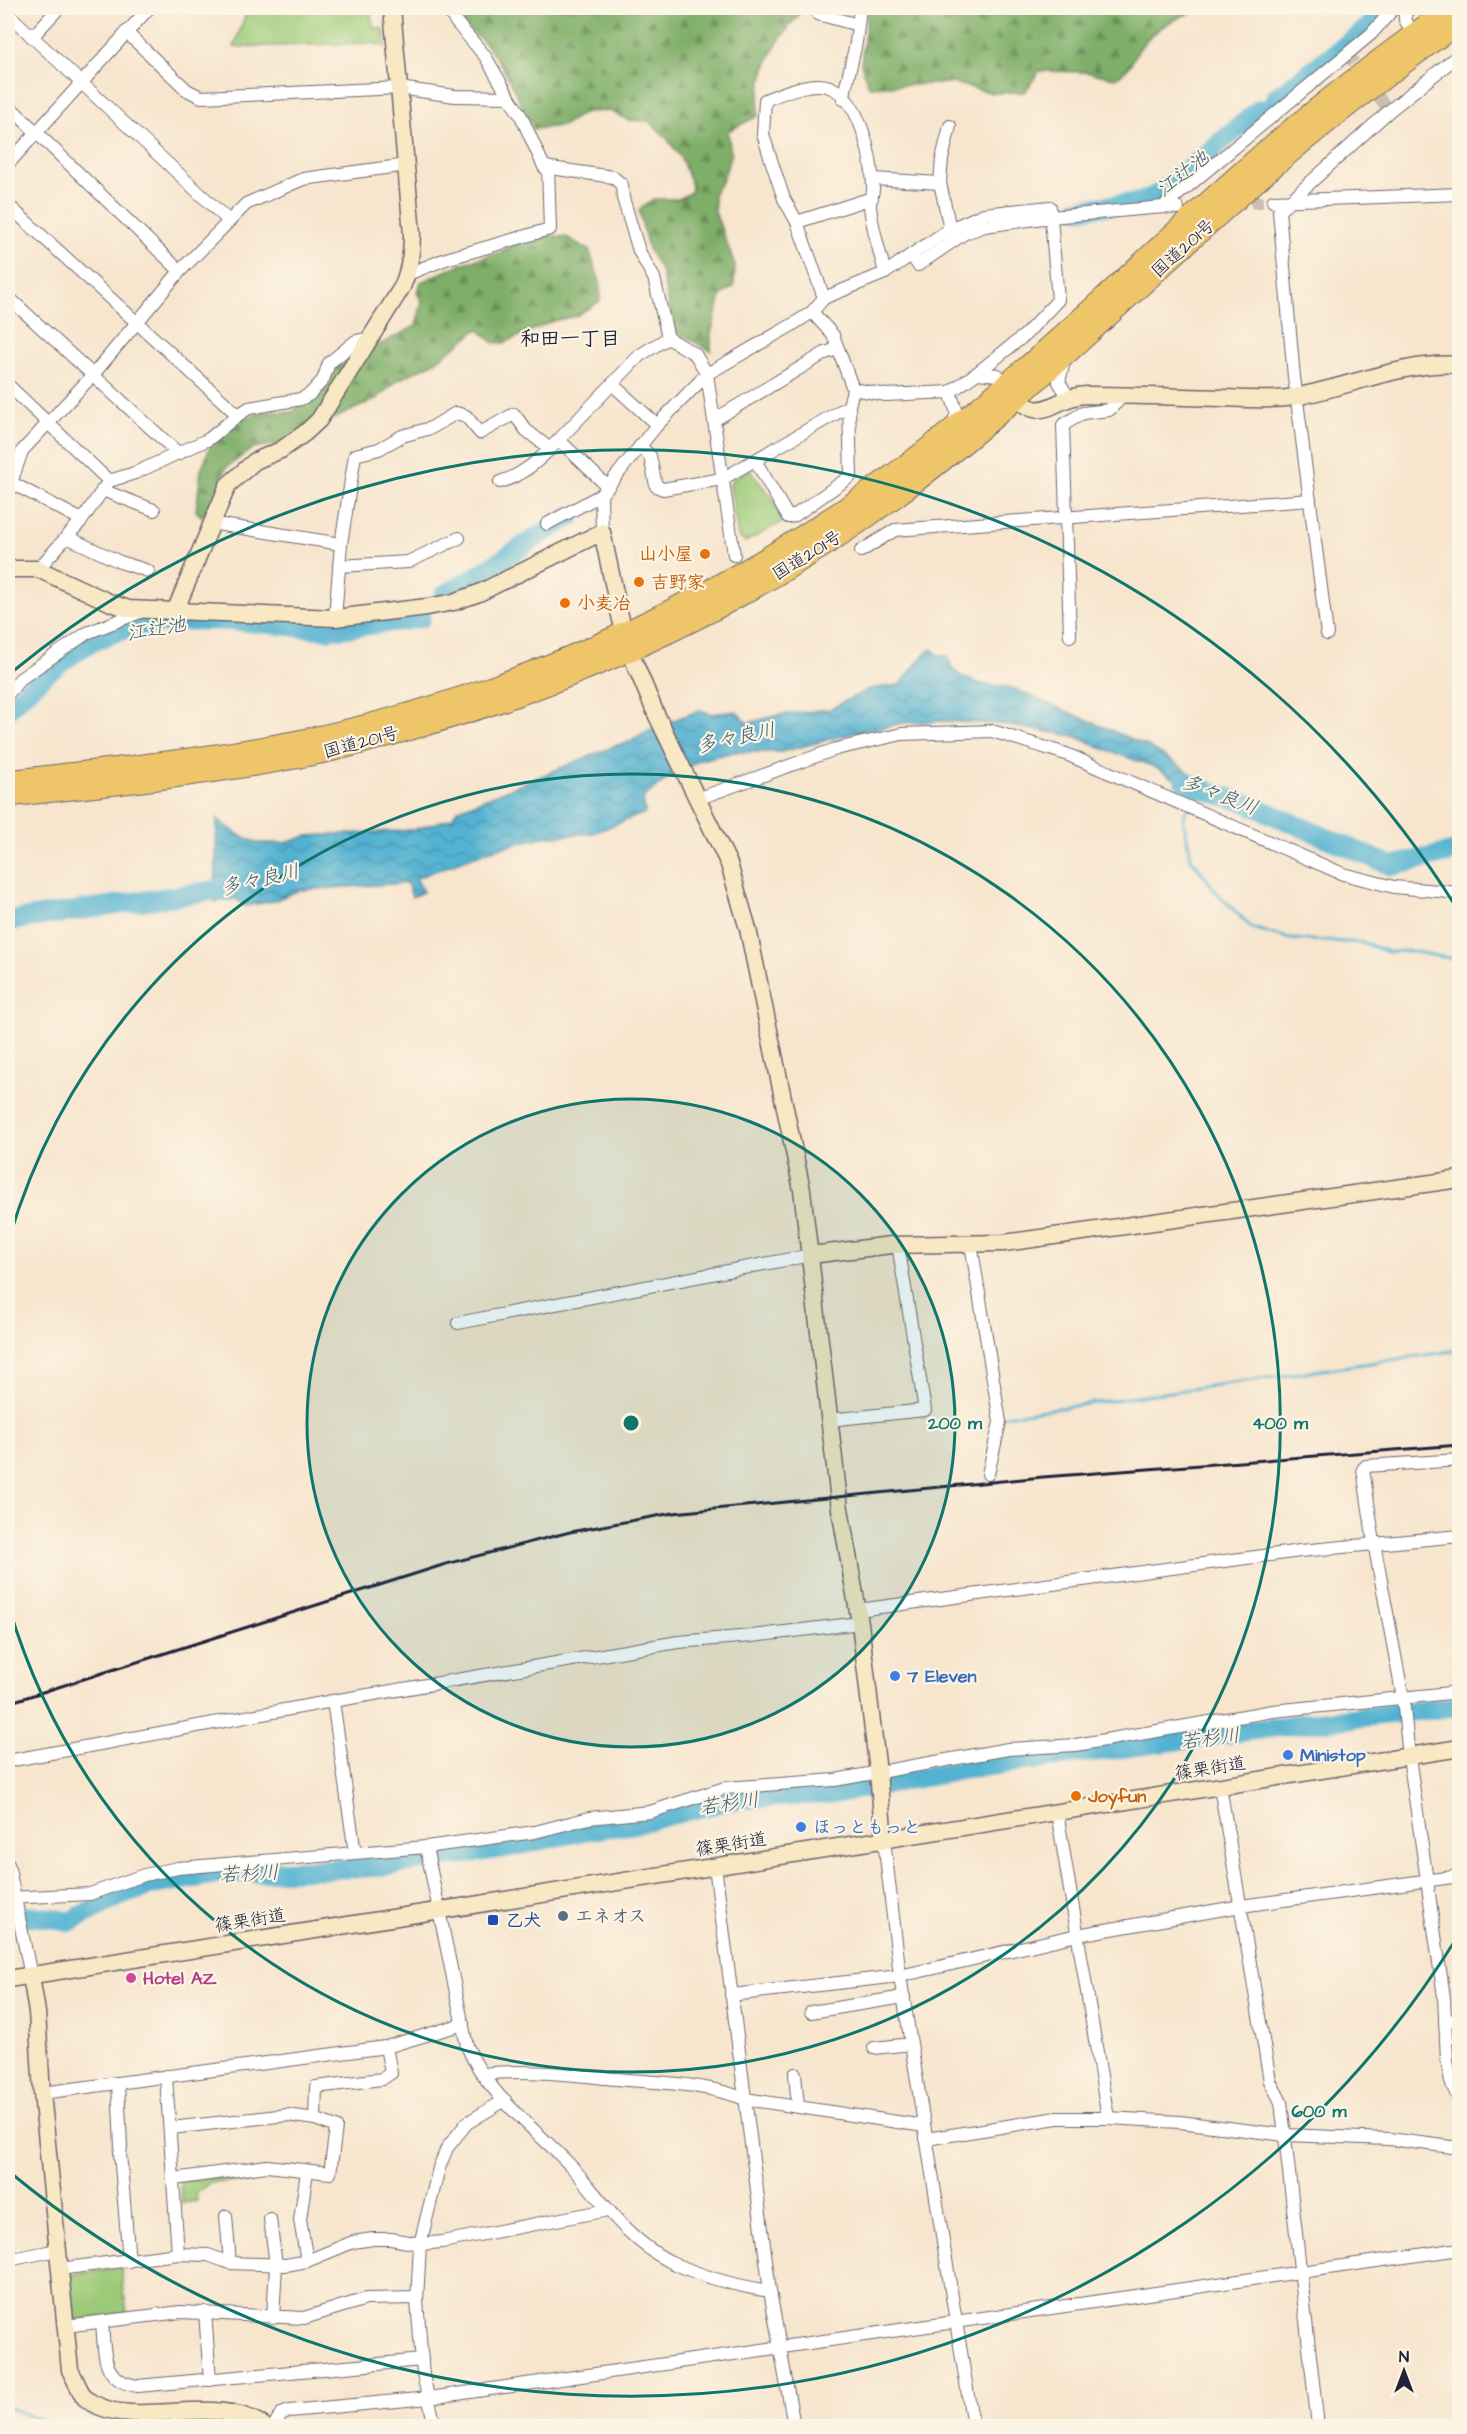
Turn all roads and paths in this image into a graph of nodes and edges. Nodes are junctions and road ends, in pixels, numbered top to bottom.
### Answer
1 (59, 8) edge
2 (149, 8) edge
3 (392, 8) edge
4 (447, 8) edge
5 (814, 8) edge
6 (860, 8) edge
7 (1394, 8) edge
8 (1411, 8) edge
9 (1450, 8) edge
10 (8, 14) edge
11 (1460, 22) edge
12 (858, 25) junction
13 (126, 33) junction
14 (1414, 34) junction
15 (32, 37) junction
16 (1460, 54) edge
17 (82, 83) junction
18 (399, 88) junction
19 (509, 97) junction
20 (843, 99) junction
21 (8, 105) edge
22 (950, 126) dead end
23 (35, 132) junction
24 (8, 164) edge
25 (407, 165) junction
26 (548, 167) junction
27 (873, 179) junction
28 (940, 183) junction
29 (1460, 194) edge
30 (872, 198) junction
31 (1273, 201) tunnel mouth
32 (1288, 201) junction
33 (8, 206) edge
34 (1163, 207) junction
35 (1178, 208) dead end
36 (1051, 217) junction
37 (229, 221) junction
38 (797, 222) junction
39 (950, 229) junction
40 (911, 255) junction
41 (180, 271) junction
42 (885, 273) junction
43 (408, 274) junction
44 (8, 297) edge
45 (824, 298) junction
46 (812, 312) junction
47 (136, 324) junction
48 (370, 338) junction
49 (668, 338) junction
50 (838, 349) junction
51 (1066, 353) junction
52 (1460, 365) edge
53 (977, 373) junction
54 (707, 374) junction
55 (92, 376) junction
56 (612, 384) junction
57 (8, 385) edge
58 (853, 389) junction
59 (950, 392) junction
60 (1011, 392) junction
61 (1123, 396) junction
62 (1297, 397) junction
63 (1069, 398) junction
64 (849, 406) junction
65 (238, 415) junction
66 (714, 420) junction
67 (48, 422) junction
68 (657, 425) junction
69 (949, 431) junction
70 (554, 444) junction
71 (640, 446) junction
72 (179, 454) junction
73 (755, 460) junction
74 (722, 479) junction
75 (500, 482) dead end
76 (8, 485) edge
77 (105, 485) junction
78 (604, 491) junction
79 (1310, 500) junction
80 (154, 510) dead end
81 (1066, 518) junction
82 (82, 520) junction
83 (210, 524) junction
84 (547, 524) dead end
85 (602, 532) junction
86 (67, 537) junction
87 (459, 538) dead end
88 (341, 544) junction
89 (861, 551) dead end
90 (734, 555) dead end
91 (339, 566) junction
92 (8, 569) edge
93 (38, 569) junction
94 (148, 571) dead end
95 (176, 609) junction
96 (145, 610) junction
97 (335, 618) junction
98 (1327, 634) dead end
99 (1070, 636) dead end
100 (627, 643) junction
101 (8, 694) edge
102 (8, 781) edge
103 (695, 795) junction
104 (8, 796) edge
105 (1460, 892) edge
106 (1460, 1179) edge
107 (971, 1244) junction
108 (898, 1245) junction
109 (811, 1255) junction
110 (458, 1323) dead end
111 (829, 1420) junction
112 (1460, 1460) edge
113 (988, 1474) dead end
114 (1460, 1536) edge
115 (1374, 1543) junction
116 (859, 1617) junction
117 (1460, 1692) edge
118 (1403, 1698) junction
119 (333, 1701) junction
120 (1460, 1748) edge
121 (1409, 1757) junction
122 (8, 1761) edge
123 (878, 1772) junction
124 (1220, 1786) junction
125 (1056, 1812) junction
126 (884, 1840) junction
127 (426, 1847) junction
128 (356, 1853) junction
129 (8, 1864) edge
130 (715, 1866) junction
131 (1460, 1876) edge
132 (1427, 1881) junction
133 (11, 1898) edge
134 (1242, 1906) junction
135 (440, 1910) junction
136 (1077, 1935) junction
137 (31, 1976) junction
138 (900, 1976) junction
139 (8, 1979) edge
140 (731, 1995) junction
141 (904, 1997) junction
142 (811, 2012) dead end
143 (1460, 2018) edge
144 (1445, 2021) junction
145 (463, 2024) junction
146 (911, 2044) junction
147 (386, 2047) junction
148 (874, 2048) dead end
149 (483, 2074) junction
150 (795, 2074) dead end
151 (166, 2076) junction
152 (118, 2083) junction
153 (42, 2093) junction
154 (745, 2099) junction
155 (505, 2100) junction
156 (1460, 2102) edge
157 (798, 2107) junction
158 (1108, 2118) junction
159 (315, 2119) junction
160 (924, 2126) junction
161 (171, 2128) junction
162 (1285, 2135) junction
163 (926, 2139) junction
164 (1460, 2148) edge
165 (307, 2171) junction
166 (174, 2179) junction
167 (608, 2210) junction
168 (226, 2216) dead end
169 (270, 2219) dead end
170 (420, 2244) junction
171 (1460, 2249) edge
172 (57, 2250) junction
173 (178, 2254) junction
174 (8, 2260) edge
175 (129, 2261) junction
176 (307, 2261) junction
177 (230, 2263) junction
178 (276, 2265) junction
179 (59, 2269) junction
180 (1300, 2271) junction
181 (770, 2291) junction
182 (417, 2298) junction
183 (205, 2312) junction
184 (273, 2318) junction
185 (957, 2321) junction
186 (102, 2322) junction
187 (65, 2326) junction
188 (779, 2348) junction
189 (422, 2360) junction
190 (210, 2380) junction
191 (429, 2398) junction
192 (229, 2421) edge
193 (177, 2423) edge
194 (264, 2427) edge
195 (274, 2427) edge
196 (435, 2427) edge
197 (794, 2427) edge
198 (973, 2427) edge
199 (1318, 2427) edge

1 - 15 street
2 - 13 street
3 - 18 street
4 - 19 street
5 - 12 street
6 - 12 street
7 - 34 street
8 - 14 street
9 - 14 highway, 国道201号
10 - 15 street
11 - 51 highway, 国道201号
12 - 20 street
13 - 17 street
13 - 18 street
14 - 60 highway, 国道201号
15 - 17 street
16 - 32 street
17 - 23 street
17 - 37 street
18 - 19 street
18 - 25 street
19 - 26 street
20 - 27 street
20 - 38 street
21 - 23 street
22 - 28 street
23 - 24 street
23 - 41 street
25 - 37 street
25 - 43 street
26 - 43 street
26 - 49 street
27 - 28 street
27 - 30 street
28 - 39 street
29 - 32 street
30 - 38 street
30 - 42 street
31 - 32 street
32 - 62 street
33 - 47 street
34 - 35 street
34 - 36 street
36 - 39 street
36 - 40 street
36 - 53 street
37 - 41 street
38 - 45 street
39 - 40 street
40 - 42 street
41 - 47 street
42 - 45 street
43 - 48 street
44 - 55 street
45 - 46 street
46 - 50 street
46 - 54 street
47 - 55 street
47 - 65 street
48 - 65 street
48 - 83 street
49 - 54 street
49 - 56 street
50 - 58 street
50 - 66 street
51 - 60 highway, 国道201号
51 - 63 street
52 - 62 street
53 - 59 street
53 - 60 street
54 - 66 street
54 - 68 street
55 - 67 street
55 - 72 street
56 - 68 street
56 - 70 street
57 - 67 street
58 - 59 street
58 - 64 street
59 - 69 street
60 - 63 street
60 - 69 highway, 国道201号
60 - 100 highway, 国道201号
61 - 62 street
61 - 63 street
61 - 81 street
62 - 79 street
64 - 73 street
64 - 73 street
65 - 72 street
66 - 74 street
67 - 76 street
67 - 77 street
68 - 71 street
69 - 100 highway, 国道201号
70 - 75 street
70 - 78 street
70 - 88 street
71 - 74 street
71 - 78 street
72 - 77 street
73 - 74 street
74 - 90 street
76 - 82 street
77 - 80 street
77 - 82 street
78 - 84 street
78 - 85 street
79 - 81 street
79 - 98 street
81 - 89 street
81 - 99 street
82 - 86 street
83 - 88 street
83 - 95 street
85 - 97 street
85 - 100 street
86 - 93 street
86 - 94 street
87 - 91 street
88 - 91 street
91 - 97 street
92 - 93 street
93 - 96 street
95 - 96 street
95 - 97 street
96 - 101 street
100 - 102 highway, 国道201号
100 - 103 street
100 - 104 highway, 国道201号
103 - 105 street
103 - 109 street
106 - 107 street
107 - 108 street
107 - 113 street
108 - 109 street
108 - 111 street
109 - 110 street
109 - 111 street
111 - 116 street
112 - 115 street
114 - 115 street
115 - 116 street
115 - 118 street
116 - 119 street
116 - 123 street
117 - 118 street
118 - 121 street
118 - 123 street
119 - 122 street
119 - 128 street
120 - 121 street, 篠栗街道
121 - 124 street, 篠栗街道
121 - 132 street
123 - 126 street
123 - 127 street
124 - 125 street, 篠栗街道
124 - 134 street
125 - 126 street, 篠栗街道
125 - 136 street
126 - 130 street, 篠栗街道
126 - 138 street
127 - 128 street
127 - 135 street
128 - 133 street
129 - 133 street
130 - 135 street, 篠栗街道
130 - 140 street
131 - 132 street
132 - 134 street
132 - 144 street
133 - 137 street
134 - 136 street
134 - 162 street
135 - 137 street, 篠栗街道
135 - 145 street
136 - 138 street
136 - 158 street
137 - 139 street, 篠栗街道
137 - 153 street
138 - 140 street
138 - 141 street
140 - 154 street
141 - 142 street
141 - 146 street
143 - 144 street
144 - 156 street
145 - 147 street
145 - 149 street
146 - 148 street
146 - 160 street
147 - 151 street
147 - 159 street
149 - 154 street
149 - 155 street
150 - 157 street
151 - 152 street
151 - 161 street
152 - 153 street
152 - 175 street
153 - 172 street
154 - 157 street
154 - 181 street
155 - 167 street
155 - 170 street
157 - 160 street
158 - 162 street
158 - 163 street
159 - 161 street
159 - 165 street
160 - 163 street
161 - 166 street
162 - 164 street
162 - 180 street
163 - 185 street
165 - 166 street
165 - 176 street
166 - 173 street
167 - 170 street
167 - 181 street
168 - 177 street
169 - 178 street
170 - 176 street
170 - 182 street
171 - 180 street
172 - 174 street
172 - 179 street
173 - 175 street
173 - 177 street
175 - 179 street
176 - 178 street
177 - 178 street
178 - 184 street
179 - 187 street
180 - 185 street
180 - 199 street
181 - 188 street
182 - 184 street
182 - 189 street
183 - 184 street
183 - 186 street
183 - 190 street
185 - 188 street
185 - 198 street
186 - 187 street
186 - 190 street
187 - 193 street
188 - 191 street
188 - 197 street
189 - 190 street
189 - 191 street
191 - 195 street
191 - 196 street
192 - 193 street
192 - 194 street

